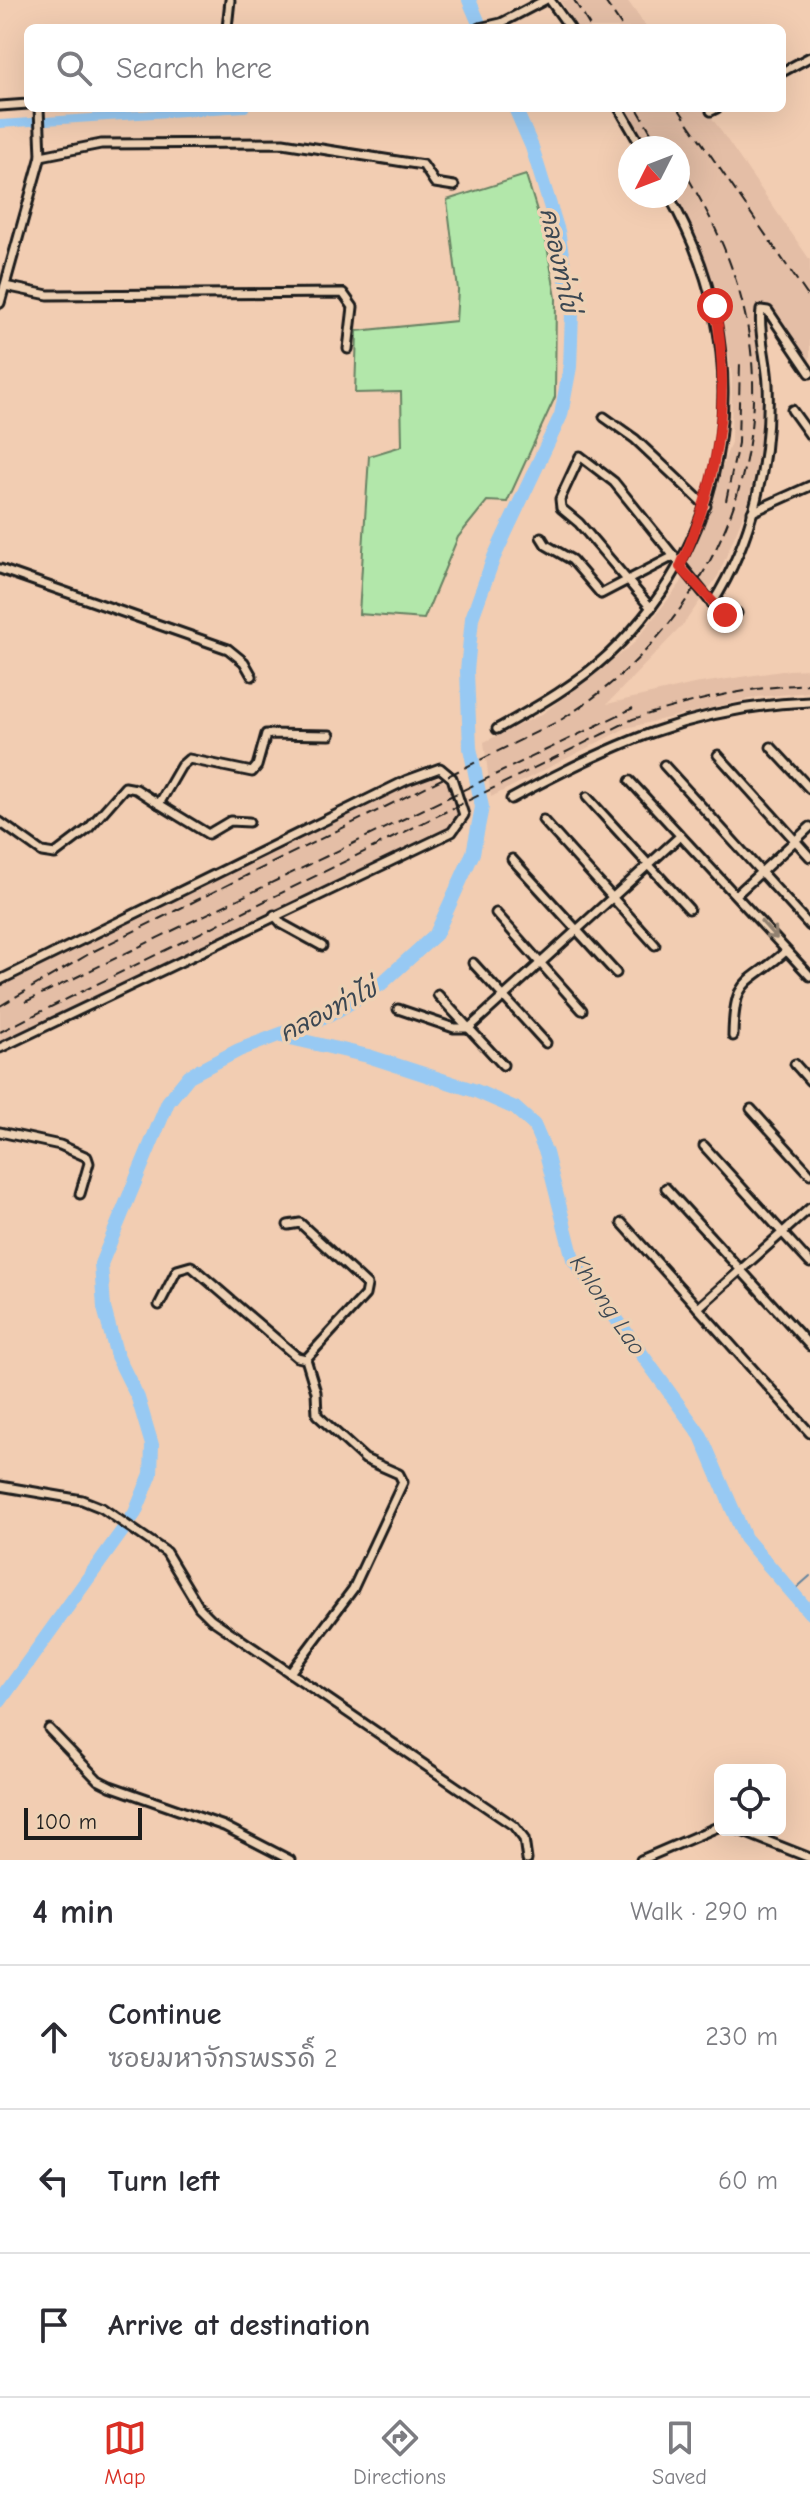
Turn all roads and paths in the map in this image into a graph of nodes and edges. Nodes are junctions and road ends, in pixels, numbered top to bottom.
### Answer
1 (230, 0) edge
2 (547, 0) edge
3 (227, 24) edge
4 (497, 24) edge
5 (567, 24) edge
6 (810, 57) edge
7 (786, 70) edge
8 (24, 104) edge
9 (0, 106) edge
10 (39, 112) edge
11 (621, 112) edge
12 (635, 136) edge
13 (41, 156) junction
14 (454, 186) dead end
15 (675, 208) edge
16 (5, 286) junction
17 (0, 303) edge
18 (348, 349) dead end
19 (810, 373) edge
20 (792, 410) dead end
21 (604, 417) dead end
22 (810, 435) edge
23 (810, 486) edge
24 (706, 506) junction
25 (752, 512) junction
26 (541, 537) dead end
27 (674, 556) junction
28 (680, 567) junction
29 (0, 569) edge
30 (629, 581) junction
31 (712, 604) junction
32 (651, 608) junction
33 (737, 613) dead end
34 (252, 676) dead end
35 (810, 702) edge
36 (497, 729) dead end
37 (330, 735) dead end
38 (771, 747) dead end
39 (718, 755) dead end
40 (664, 765) dead end
41 (630, 781) dead end
42 (810, 789) edge
43 (587, 797) dead end
44 (511, 799) dead end
45 (159, 804) junction
46 (543, 820) dead end
47 (0, 822) edge
48 (249, 822) dead end
49 (810, 827) edge
50 (680, 836) junction
51 (795, 841) junction
52 (810, 857) edge
53 (512, 859) dead end
54 (649, 864) junction
55 (761, 873) junction
56 (736, 895) junction
57 (613, 897) junction
58 (689, 909) dead end
59 (496, 913) dead end
60 (274, 915) junction
61 (810, 926) edge
62 (577, 929) junction
63 (655, 945) dead end
64 (322, 946) dead end
65 (786, 951) junction
66 (473, 963) dead end
67 (540, 963) junction
68 (616, 973) dead end
69 (810, 976) edge
70 (0, 980) edge
71 (438, 995) dead end
72 (504, 996) junction
73 (398, 1009) dead end
74 (582, 1010) dead end
75 (469, 1028) junction
76 (733, 1036) dead end
77 (546, 1043) dead end
78 (0, 1048) edge
79 (795, 1064) dead end
80 (503, 1065) dead end
81 (810, 1081) edge
82 (751, 1109) dead end
83 (0, 1132) edge
84 (704, 1146) dead end
85 (810, 1174) edge
86 (666, 1188) dead end
87 (80, 1194) dead end
88 (810, 1208) edge
89 (622, 1223) dead end
90 (288, 1225) dead end
91 (782, 1233) junction
92 (810, 1263) edge
93 (741, 1270) junction
94 (159, 1305) dead end
95 (698, 1308) junction
96 (810, 1346) edge
97 (306, 1359) junction
98 (810, 1433) edge
99 (0, 1486) edge
100 (290, 1673) junction
101 (49, 1729) dead end
102 (714, 1829) edge
103 (754, 1836) edge
104 (810, 1858) edge
105 (290, 1860) edge
106 (527, 1860) edge
107 (641, 1860) edge

1 - 3 street
2 - 4 street
2 - 5 street
6 - 7 street
8 - 9 street
10 - 13 street
11 - 12 street
13 - 14 street
13 - 16 street
15 - 24 street
16 - 17 street
16 - 18 street
19 - 25 street
20 - 22 street
21 - 24 street
23 - 25 street
24 - 28 street
25 - 31 street
26 - 30 street
27 - 28 street
27 - 30 street
27 - 30 street
28 - 31 street
28 - 32 street
29 - 34 street
30 - 32 street
31 - 33 street
32 - 36 street
35 - 44 street
37 - 45 street
38 - 42 street
39 - 51 street
40 - 55 street
41 - 50 street
43 - 54 street
45 - 47 street
45 - 48 street
46 - 57 street
49 - 51 street
50 - 54 street
50 - 56 street
51 - 52 street
51 - 55 street
53 - 62 street
54 - 57 street
54 - 58 street
55 - 56 street
55 - 61 street
56 -> 65 street
57 - 62 street
57 - 63 street
59 - 67 street
60 - 64 street
60 - 70 street
60 - 78 street
62 - 67 street
62 - 68 street
65 - 69 street
65 - 76 street
66 - 72 street
67 - 72 street
67 - 74 street
71 - 75 street
72 - 75 street
72 - 77 street
73 - 75 street
75 - 80 street
79 - 81 street
82 - 85 street
83 - 87 street
84 - 91 street
86 - 93 street
88 - 91 street
89 - 95 street
90 - 97 street
91 - 92 street
91 - 93 street
93 - 95 street
93 - 96 street
94 - 97 street
95 - 98 street
97 - 100 street
99 - 100 street
100 - 106 street
101 - 105 street
102 - 107 street
103 - 104 street

